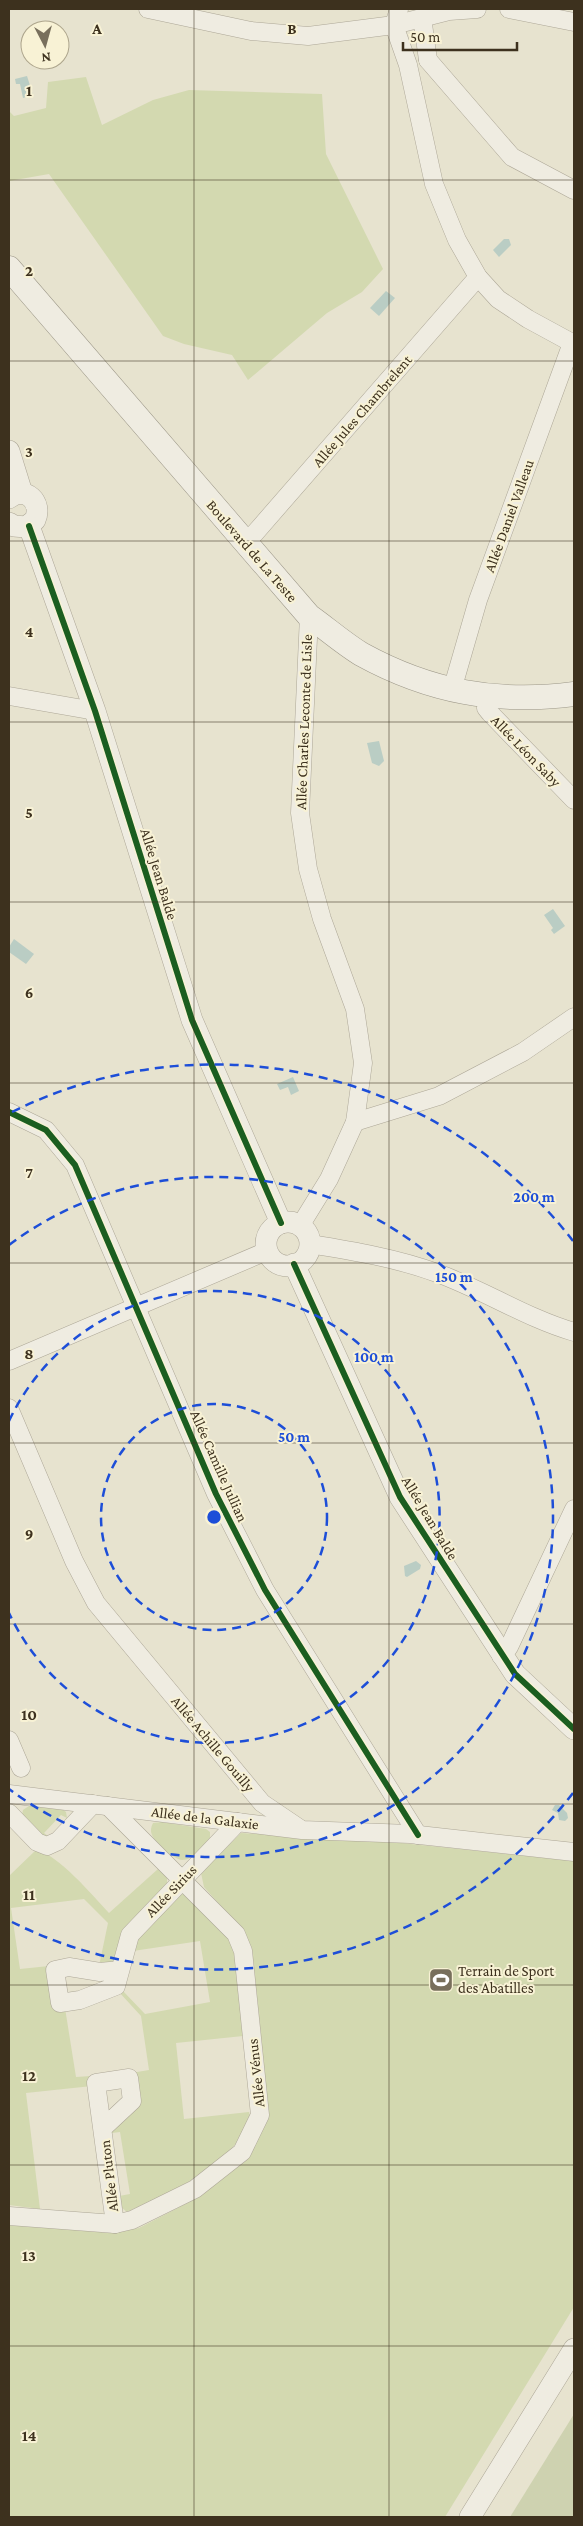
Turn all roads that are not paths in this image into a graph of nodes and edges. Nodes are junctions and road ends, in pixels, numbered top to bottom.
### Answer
1 (148, 9) edge
2 (477, 9) edge
3 (509, 9) edge
4 (449, 10) edge
5 (396, 17) edge
6 (422, 17) junction
7 (574, 22) edge
8 (428, 60) junction
9 (408, 65) junction
10 (574, 190) edge
11 (9, 268) edge
12 (478, 277) junction
13 (573, 344) edge
14 (9, 451) edge
15 (15, 496) edge
16 (19, 524) edge
17 (243, 542) junction
18 (308, 616) junction
19 (452, 690) junction
20 (574, 694) edge
21 (9, 696) edge
22 (488, 697) junction
23 (95, 711) junction
24 (574, 800) edge
25 (574, 1017) edge
26 (9, 1112) edge
27 (355, 1122) junction
28 (297, 1231) junction
29 (267, 1251) junction
30 (294, 1264) junction
31 (136, 1306) junction
32 (574, 1332) edge
33 (9, 1361) edge
34 (9, 1408) edge
35 (574, 1509) edge
36 (501, 1656) junction
37 (574, 1729) edge
38 (9, 1740) edge
39 (21, 1768) dead end
40 (9, 1794) edge
41 (101, 1805) junction
42 (9, 1813) edge
43 (238, 1822) junction
44 (302, 1830) junction
45 (418, 1835) junction
46 (574, 1852) edge
47 (183, 1879) junction
48 (120, 1970) dead end
49 (103, 2128) dead end
50 (9, 2216) edge
51 (115, 2224) junction
52 (574, 2349) edge
53 (470, 2517) edge

1 - 5 street
2 - 4 street
3 - 7 street
4 - 6 street
5 - 6 street
5 - 9 street
6 - 8 street
8 - 9 street
8 - 10 street
9 - 12 street
11 - 17 main road, Boulevard de La Teste
12 - 13 street
12 - 17 street, Allée Jules Chambrelent
13 - 19 street, Allée Daniel Valleau
14 - 15 street
15 - 16 street
16 - 23 street, Allée Jean Balde
17 - 18 main road, Boulevard de La Teste
18 - 19 main road, Boulevard de La Teste
18 - 27 street, Allée Charles Leconte de Lisle
19 - 22 main road, Boulevard de La Teste
20 - 22 main road, Boulevard de La Teste
21 - 23 street
22 - 24 street, Allée Léon Saby
23 - 28 street, Allée Jean Balde
25 - 27 street
26 - 31 street, Allée Camille Jullian
27 - 28 street, Allée Charles Leconte de Lisle
28 - 29 street
28 - 30 street
28 - 32 street
29 - 30 street
29 - 31 street
30 - 36 street, Allée Jean Balde
31 - 33 street
31 - 45 street, Allée Camille Jullian
34 - 44 street, Allée Achille Gouilly
35 - 36 street
36 - 37 street, Allée Jean Balde
38 - 39 street
40 - 41 street, Allée de la Galaxie
41 - 42 street
41 - 43 street, Allée de la Galaxie
41 - 47 street, Allée de la Galaxie
43 - 44 street, Allée de la Galaxie
43 - 47 street, Allée Sirius
44 - 45 street
45 - 46 street
47 - 48 street, Allée Sirius
47 - 51 street, Allée Vénus
49 - 51 street, Allée Pluton
50 - 51 street, Allée Vénus
52 - 53 street

